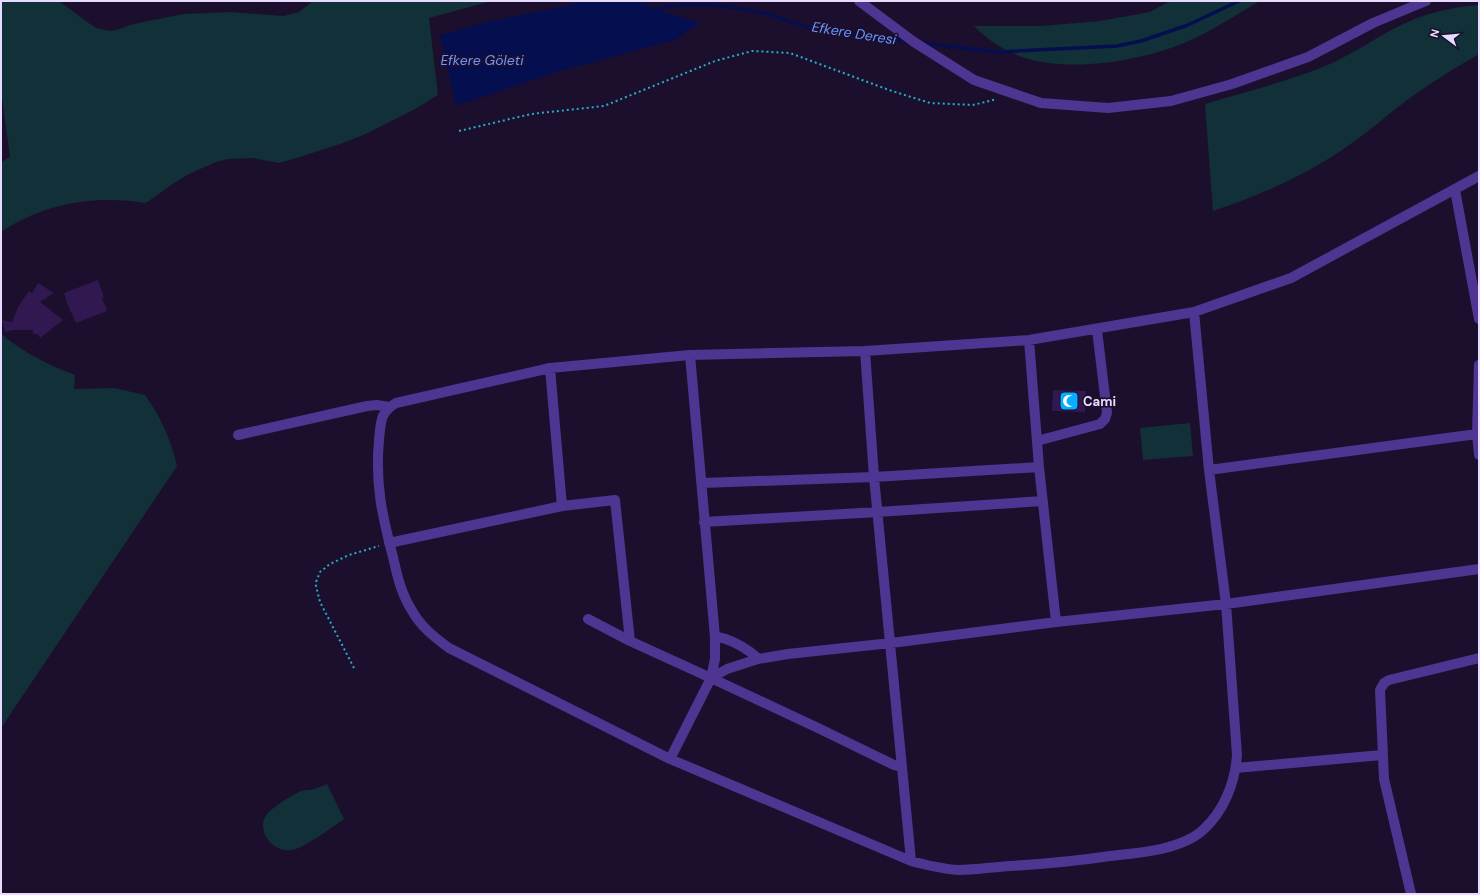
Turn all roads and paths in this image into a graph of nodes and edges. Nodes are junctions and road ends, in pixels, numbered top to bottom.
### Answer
1 (859, 1) edge
2 (1426, 1) edge
3 (1018, 95) junction
4 (459, 132) dead end
5 (1479, 176) edge
6 (1455, 190) junction
7 (1194, 312) junction
8 (1479, 319) edge
9 (1097, 330) junction
10 (1029, 340) junction
11 (865, 351) junction
12 (690, 356) junction
13 (1479, 366) edge
14 (550, 368) junction
15 (389, 407) junction
16 (1477, 434) junction
17 (238, 435) dead end
18 (1037, 441) junction
19 (1479, 455) edge
20 (1039, 467) junction
21 (1208, 470) junction
22 (874, 477) junction
23 (702, 483) junction
24 (1043, 501) junction
25 (562, 506) junction
26 (878, 512) junction
27 (704, 522) junction
28 (389, 543) junction
29 (1479, 569) edge
30 (1226, 604) junction
31 (588, 619) dead end
32 (1056, 622) junction
33 (715, 636) junction
34 (630, 641) junction
35 (891, 643) junction
36 (1479, 658) edge
37 (758, 660) junction
38 (354, 668) dead end
39 (711, 678) junction
40 (1382, 755) junction
41 (670, 759) junction
42 (902, 767) junction
43 (1236, 768) junction
44 (910, 861) junction
45 (1411, 894) edge

1 - 3 street
2 - 3 street
3 - 4 path
5 - 6 street
6 - 7 street
6 - 8 street
7 - 9 street
7 - 21 street
9 - 10 street
9 - 18 street
10 - 11 street
10 - 18 street
11 - 12 street
11 - 22 street
12 - 14 street
12 - 23 street
13 - 16 street
14 - 15 street
14 - 25 street
15 - 17 street
15 - 28 street
16 - 19 street
16 - 21 street
18 - 20 street
20 - 22 street
20 - 24 street
21 - 30 street
22 - 23 street
22 - 26 street
23 - 27 street
24 - 26 street
24 - 32 street
25 - 28 street
25 - 34 street
26 - 27 street
26 - 35 street
27 - 33 street
28 - 38 path
28 - 41 street
29 - 30 street
30 - 32 street
30 - 43 street
31 - 34 street
32 - 35 street
33 - 37 street
33 - 39 street
34 - 39 street
35 - 37 street
35 - 42 street
36 - 40 street
37 - 39 street
39 - 41 street
39 - 42 street
40 - 43 street
40 - 45 street
41 - 44 street
42 - 44 street
43 - 44 street

